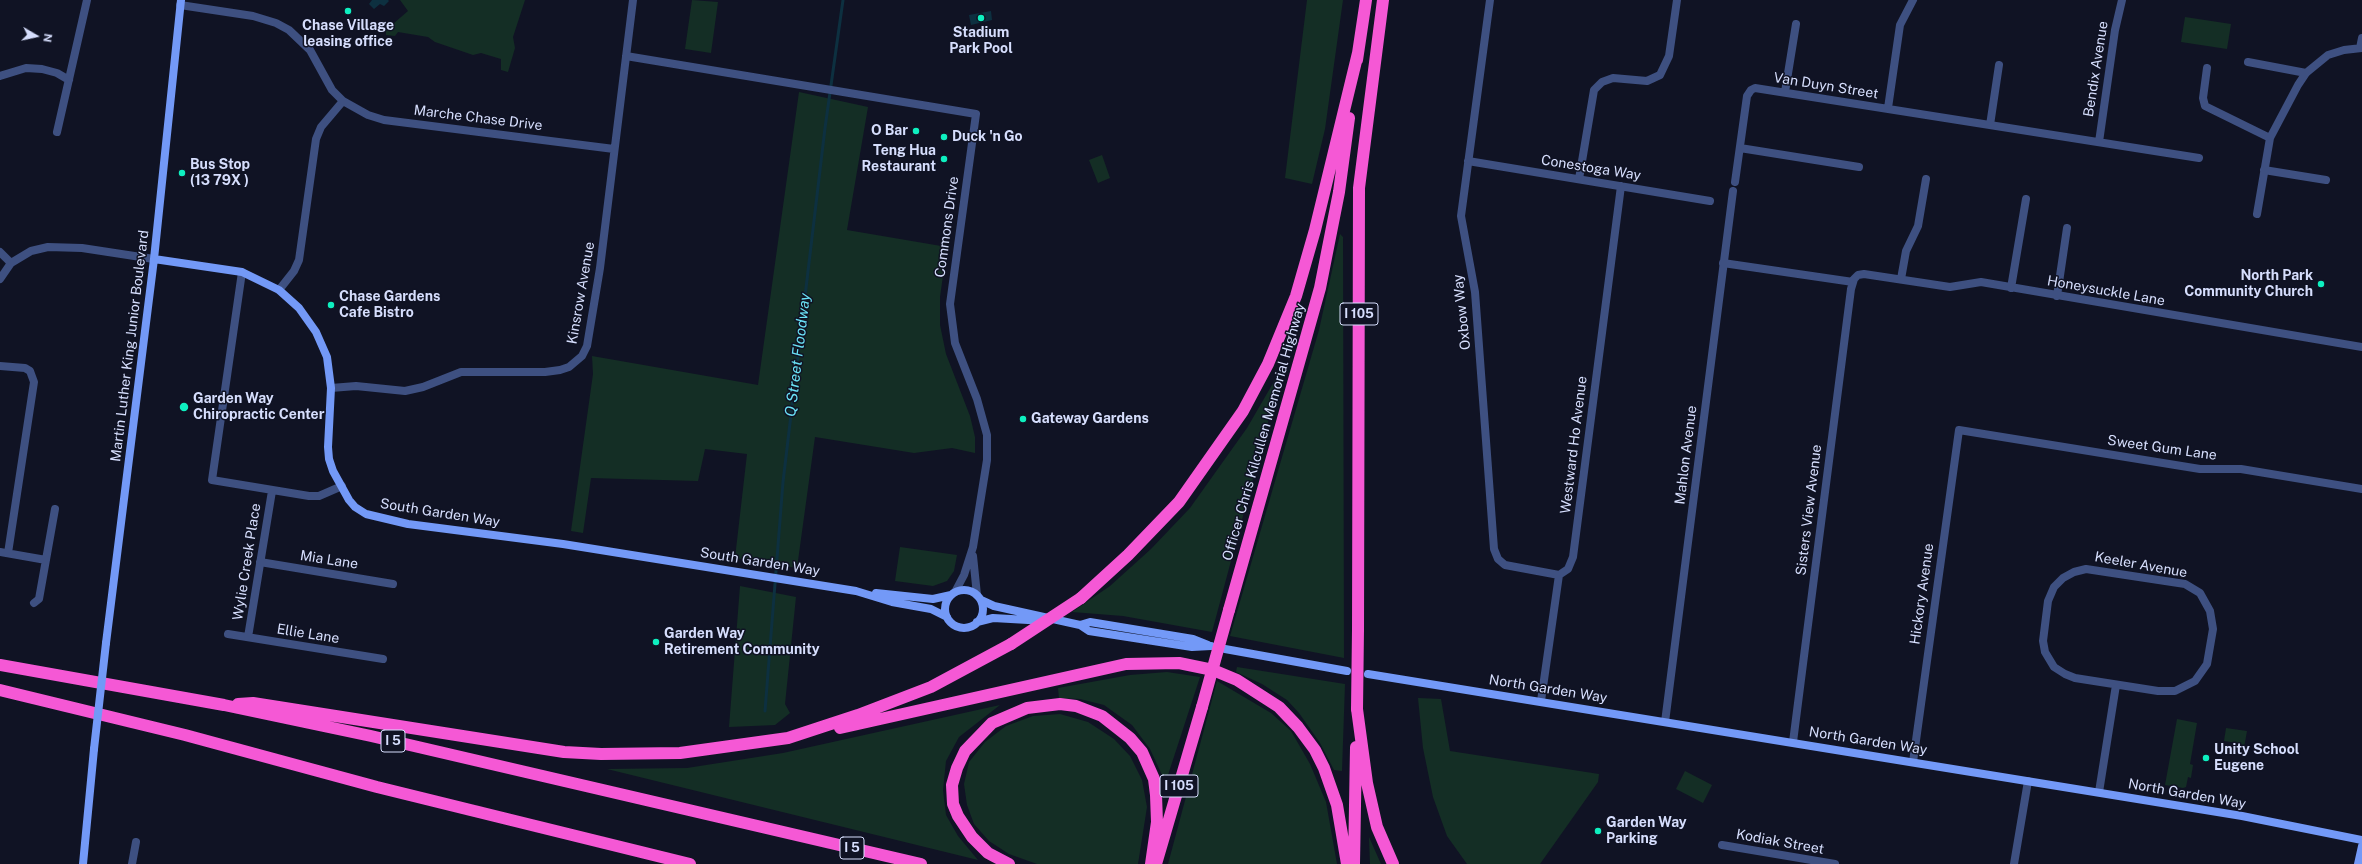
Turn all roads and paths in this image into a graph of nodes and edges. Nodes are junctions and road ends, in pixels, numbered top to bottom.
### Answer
1 (87, 0) edge
2 (632, 0) edge
3 (1366, 0) edge
4 (1383, 0) edge
5 (1490, 0) edge
6 (1677, 0) edge
7 (1913, 0) edge
8 (2122, 0) edge
9 (180, 3) edge
10 (1796, 24) dead end
11 (2362, 38) edge
12 (2361, 48) edge
13 (1358, 53) junction
14 (626, 56) junction
15 (2248, 62) dead end
16 (1999, 66) dead end
17 (2207, 68) dead end
18 (2306, 73) junction
19 (0, 76) edge
20 (69, 80) junction
21 (1785, 92) junction
22 (343, 101) junction
23 (1888, 108) junction
24 (1990, 125) junction
25 (57, 132) dead end
26 (2270, 138) junction
27 (2098, 142) junction
28 (1740, 148) junction
29 (614, 149) junction
30 (2199, 158) dead end
31 (1468, 161) junction
32 (1859, 167) dead end
33 (2264, 170) junction
34 (1579, 179) junction
35 (1926, 179) dead end
36 (2326, 180) dead end
37 (1735, 182) dead end
38 (1621, 186) junction
39 (1733, 191) dead end
40 (2026, 199) dead end
41 (1710, 201) dead end
42 (2257, 214) dead end
43 (2067, 228) dead end
44 (0, 252) edge
45 (154, 259) junction
46 (11, 263) junction
47 (1724, 263) junction
48 (242, 272) junction
49 (0, 279) edge
50 (1901, 279) junction
51 (1853, 282) junction
52 (2011, 288) junction
53 (279, 290) junction
54 (2056, 296) junction
55 (2362, 347) edge
56 (0, 366) edge
57 (331, 388) junction
58 (1959, 430) joint
59 (342, 486) junction
60 (2362, 489) edge
61 (272, 491) junction
62 (55, 509) dead end
63 (973, 547) junction
64 (4, 553) edge
65 (46, 560) junction
66 (260, 562) junction
67 (1559, 575) junction
68 (393, 584) dead end
69 (865, 593) junction
70 (953, 593) junction
71 (979, 598) junction
72 (34, 603) dead end
73 (947, 617) junction
74 (1057, 621) junction
75 (977, 622) junction
76 (1080, 625) junction
77 (228, 634) dead end
78 (248, 637) junction
79 (1225, 649) dead end
80 (383, 659) dead end
81 (0, 665) edge
82 (1347, 671) dead end
83 (1368, 674) dead end
84 (2116, 685) junction
85 (0, 690) edge
86 (1541, 701) junction
87 (224, 705) junction
88 (1357, 708) junction
89 (1665, 722) junction
90 (788, 738) junction
91 (1793, 742) junction
92 (1913, 762) junction
93 (2028, 781) junction
94 (2099, 792) junction
95 (2362, 840) edge
96 (136, 842) dead end
97 (605, 844) junction
98 (1722, 845) dead end
99 (2362, 846) edge
100 (82, 864) edge
101 (132, 864) edge
102 (661, 864) edge
103 (690, 864) edge
104 (921, 864) edge
105 (1009, 864) edge
106 (1151, 864) edge
107 (1156, 864) edge
108 (1347, 864) edge
109 (1354, 864) edge
110 (1393, 864) edge
111 (1835, 864) edge
112 (2014, 864) edge
113 (2358, 864) edge

1 - 20 street
2 - 14 street, Kinsrow Avenue
3 - 13 highway, Officer Chris Kilcullen Memorial Highway / I 105
4 - 88 highway, I 105, bridge
5 - 31 street, Oxbow Way
6 - 34 street
7 - 23 street
8 - 27 street, Bendix Avenue
9 - 22 street, Marche Chase Drive
9 - 45 street, Martin Luther King Junior Boulevard
10 - 21 street
11 - 12 street
12 - 18 street
13 - 90 highway, bridge
13 - 107 highway, Officer Chris Kilcullen Memorial Highway / I 105, bridge
14 - 29 street, Kinsrow Avenue
14 - 63 street, Commons Drive
15 - 18 street
16 - 24 street
17 - 26 street
18 - 26 street
19 - 20 street
20 - 25 street
21 - 23 street, Van Duyn Street
21 - 28 street, Van Duyn Street
22 - 29 street, Marche Chase Drive
22 - 53 street
23 - 24 street, Van Duyn Street
24 - 27 street, Van Duyn Street
26 - 33 street
27 - 30 street, Van Duyn Street
28 - 32 street
28 - 37 street, Van Duyn Street
29 - 57 street, Kinsrow Avenue
31 - 34 street, Conestoga Way
31 - 67 street, Oxbow Way
33 - 36 street
33 - 42 street
34 - 38 street, Conestoga Way
35 - 50 street
38 - 41 street, Conestoga Way
38 - 67 street, Westward Ho Avenue
39 - 47 street, Mahlon Avenue
40 - 52 street
43 - 54 street
44 - 46 street
45 - 46 street
45 - 48 street, South Garden Way
45 - 100 street, Martin Luther King Junior Boulevard, bridge
46 - 49 street
47 - 51 street
47 - 89 street, Mahlon Avenue
48 - 53 street, South Garden Way
48 - 61 street
50 - 51 street, Honeysuckle Lane
50 - 52 street, Honeysuckle Lane
51 - 91 street, Sisters View Avenue
52 - 54 street, Honeysuckle Lane
53 - 57 street, South Garden Way
54 - 55 street, Honeysuckle Lane
56 - 64 street
57 - 59 street, South Garden Way
58 - 60 street, Sweet Gum Lane
58 - 92 street, Hickory Avenue
59 - 61 street
59 - 69 street, South Garden Way
61 - 66 street, Wylie Creek Place
62 - 65 street
63 - 70 street, Commons Drive
63 - 71 street, Commons Drive
64 - 65 street
65 - 72 street
66 - 68 street, Mia Lane
66 - 78 street, Wylie Creek Place
67 - 86 street
69 - 70 street, South Garden Way
69 - 73 street, South Garden Way
70 - 71 street, South Garden Way
70 - 73 street
71 - 74 street, South Garden Way
71 - 75 street
73 - 75 street, South Garden Way
74 - 75 street
74 - 76 street, South Garden Way
76 - 76 street, South Garden Way
77 - 78 street, Ellie Lane
78 - 80 street, Ellie Lane
79 - 82 street
81 - 87 highway, I 5
83 - 86 street, North Garden Way
84 - 84 street, Keeler Avenue
84 - 94 street
85 - 97 highway
86 - 89 street, North Garden Way
87 - 90 highway
87 - 104 highway, I 5
88 - 109 highway, I 105
88 - 110 highway
89 - 91 street, North Garden Way
90 - 108 highway
91 - 92 street, North Garden Way
92 - 93 street, North Garden Way
93 - 94 street, North Garden Way
93 - 112 street
94 - 95 street, North Garden Way
96 - 101 street
97 - 102 highway
97 - 103 highway
98 - 111 street, Kodiak Street
99 - 113 street
105 - 106 highway

